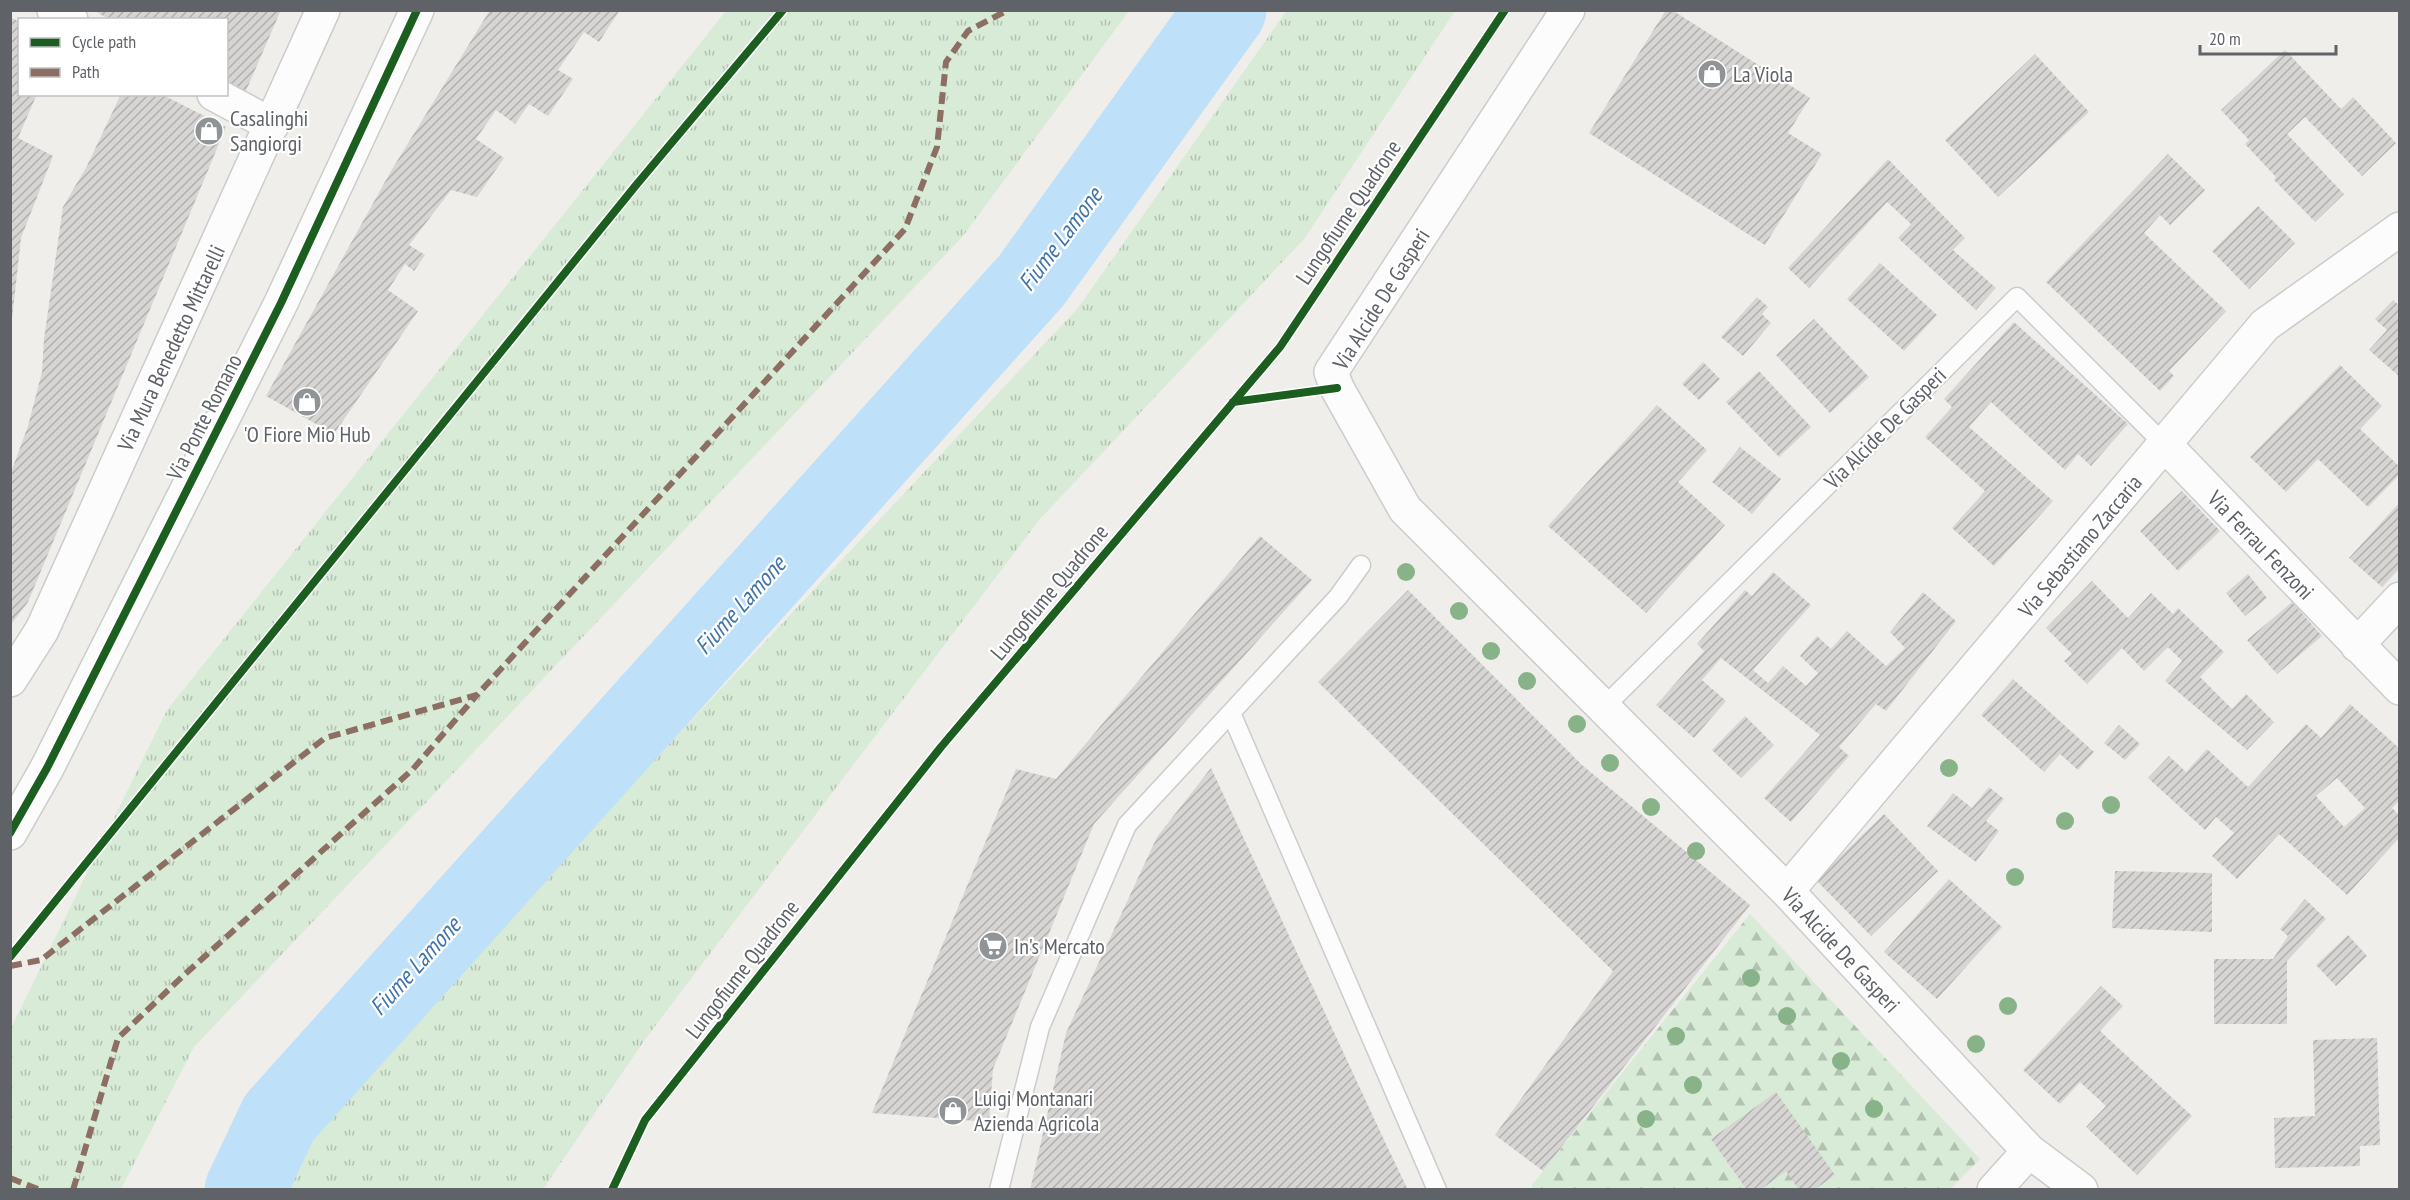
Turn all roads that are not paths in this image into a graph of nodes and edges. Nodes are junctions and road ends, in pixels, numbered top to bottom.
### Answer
1 (54, 10) edge
2 (322, 10) edge
3 (417, 10) edge
4 (1568, 10) edge
5 (68, 18) edge
6 (218, 96) edge
7 (272, 125) junction
8 (2400, 229) edge
9 (2165, 445) junction
10 (1361, 565) dead end
11 (2400, 599) edge
12 (2357, 645) junction
13 (10, 680) edge
14 (2400, 688) edge
15 (1604, 706) junction
16 (1231, 713) junction
17 (10, 833) edge
18 (1787, 891) junction
19 (2029, 1151) junction
20 (999, 1190) edge
21 (1437, 1190) edge
22 (1994, 1190) edge
23 (2081, 1190) edge

1 - 5 street
2 - 7 street, Via Mura Benedetto Mittarelli
3 - 17 street, Via Ponte Romano
4 - 15 street, Via Alcide De Gasperi
6 - 7 street
7 - 13 street, Via Mura Benedetto Mittarelli
8 - 9 street, Via Sebastiano Zaccaria
9 - 12 street, Via Ferrau Fenzoni
9 - 15 lane, Via Alcide De Gasperi
9 - 18 street, Via Sebastiano Zaccaria
10 - 16 lane
11 - 12 street
12 - 14 street, Via Ferrau Fenzoni
15 - 18 street, Via Alcide De Gasperi
16 - 20 lane
16 - 21 lane
18 - 19 street, Via Alcide De Gasperi
19 - 22 street
19 - 23 street, Via Alcide De Gasperi

